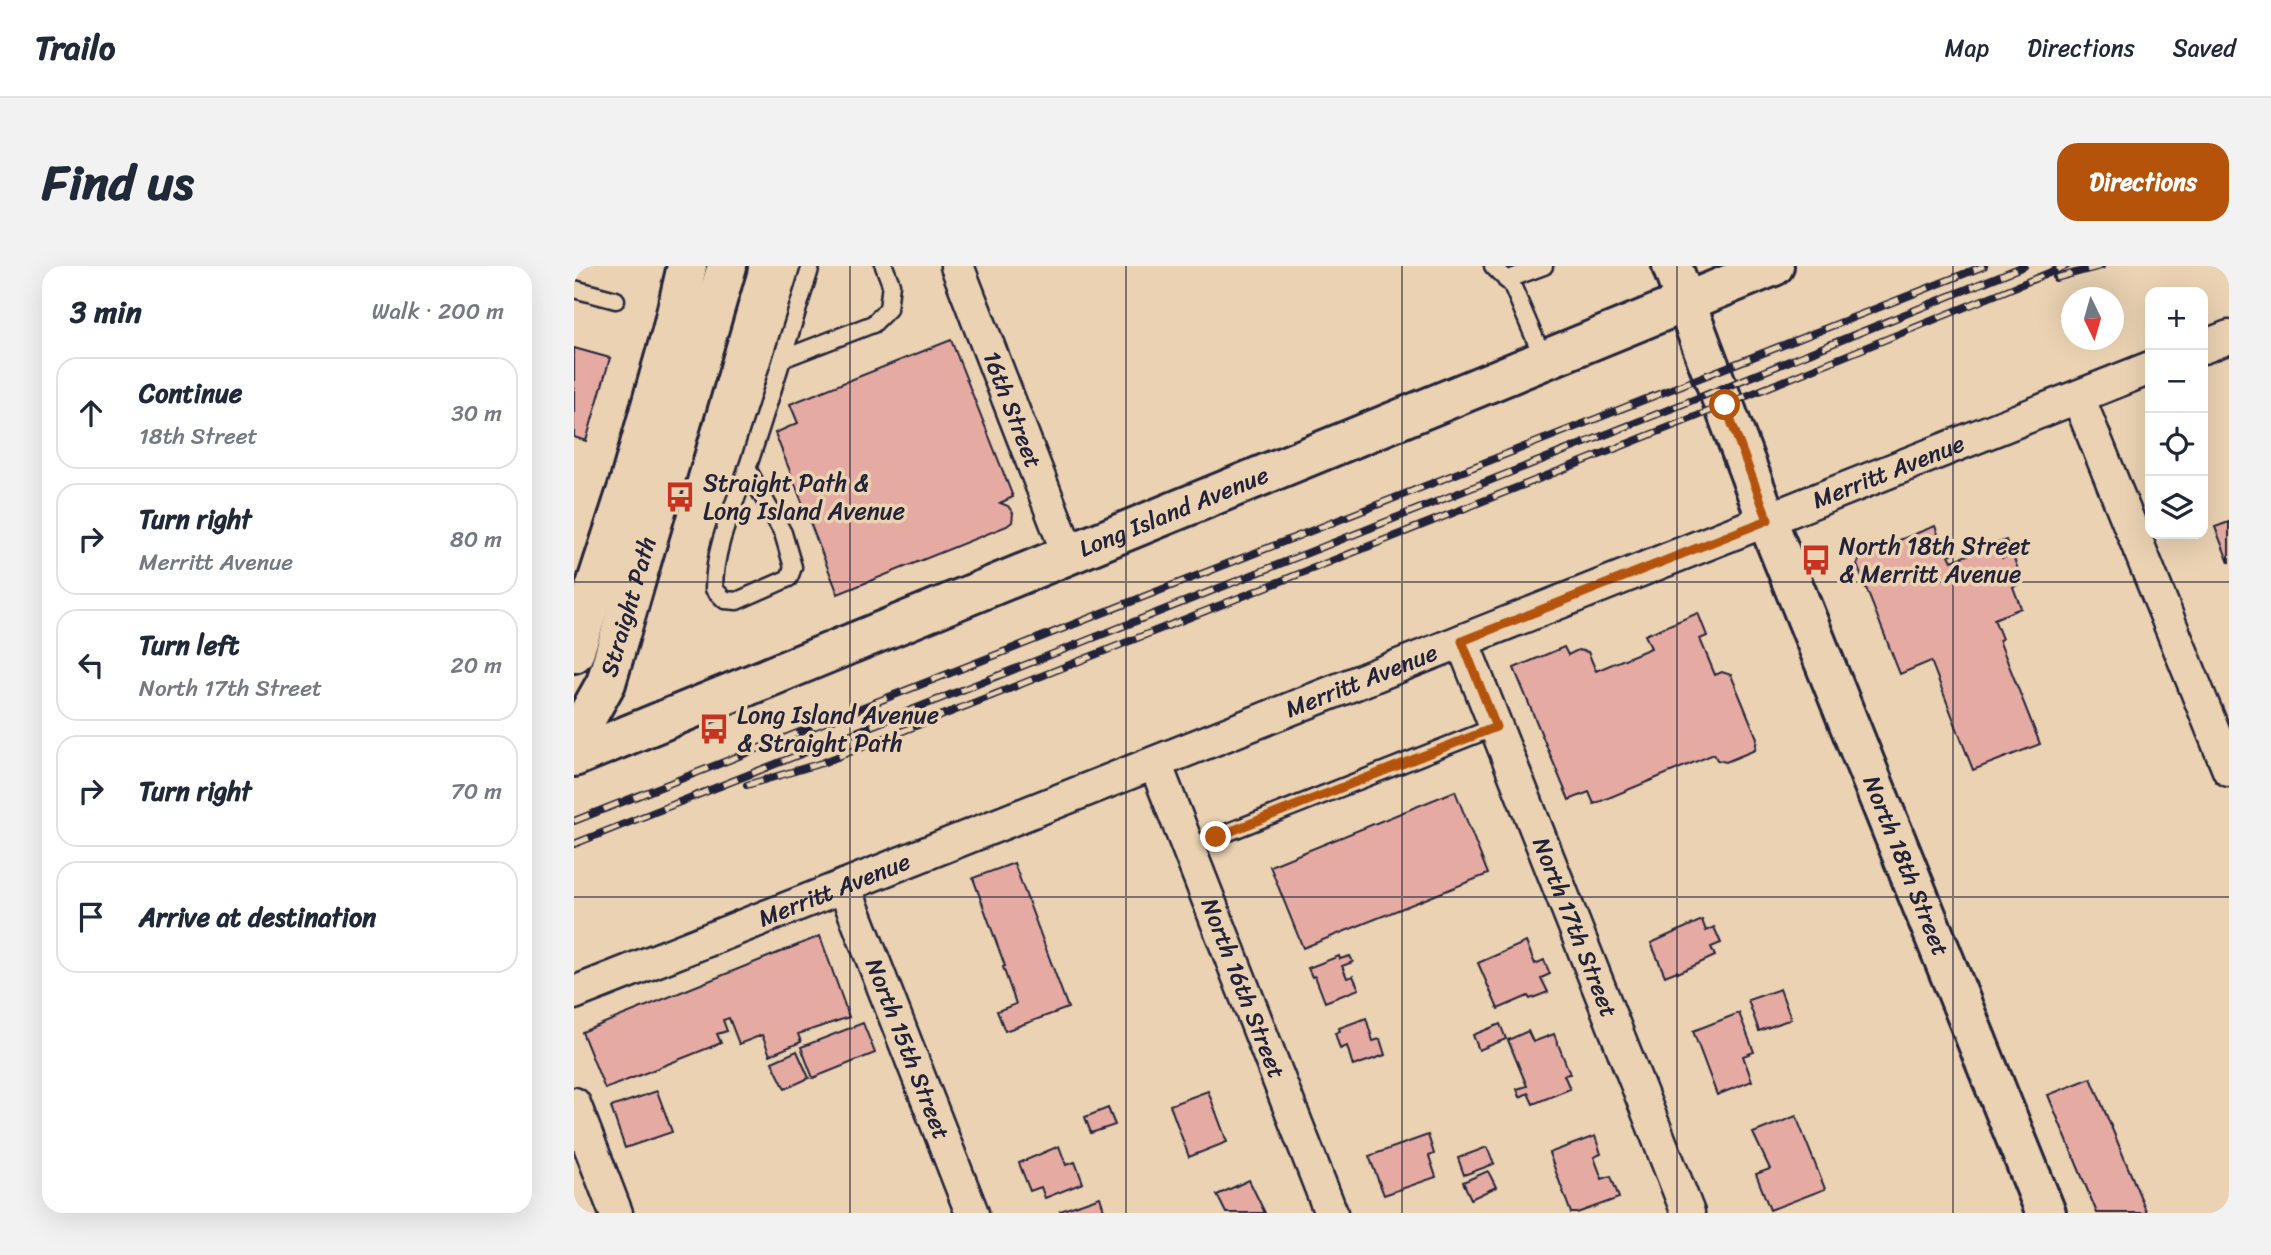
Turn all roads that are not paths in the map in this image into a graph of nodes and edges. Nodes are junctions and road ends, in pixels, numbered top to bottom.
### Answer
1 (687, 266) edge
2 (727, 266) edge
3 (811, 266) edge
4 (884, 266) edge
5 (957, 266) edge
6 (1493, 266) edge
7 (1544, 266) edge
8 (1672, 266) edge
9 (1774, 266) edge
10 (1506, 280) junction
11 (574, 289) edge
12 (616, 300) dead end
13 (1686, 302) junction
14 (2229, 337) edge
15 (2208, 345) edge
16 (782, 359) junction
17 (1544, 359) junction
18 (2145, 370) edge
19 (2078, 397) junction
20 (747, 468) junction
21 (1768, 520) junction
22 (1068, 554) junction
23 (1462, 641) junction
24 (574, 653) edge
25 (1496, 727) junction
26 (574, 740) edge
27 (574, 757) edge
28 (1155, 763) junction
29 (2229, 770) edge
30 (1188, 848) junction
31 (844, 887) junction
32 (574, 993) edge
33 (574, 1104) edge
34 (583, 1154) edge
35 (616, 1213) edge
36 (972, 1213) edge
37 (1331, 1213) edge
38 (1688, 1213) edge
39 (2046, 1213) edge

1 - 24 street, Straight Path
2 - 26 street, Straight Path
3 - 16 lane
4 - 16 lane
5 - 22 street, 16th Street
6 - 10 lane
7 - 10 lane
8 - 13 street, North 18th Street
9 - 13 street, Long Island Avenue
10 - 17 lane
11 - 12 lane
13 - 17 street, Long Island Avenue
13 - 21 street, North 18th Street
14 - 15 street
16 - 20 lane
17 - 22 street, Long Island Avenue
18 - 19 street, Merritt Avenue
19 - 21 street, Merritt Avenue
19 - 29 street
20 - 20 lane
21 - 23 street, Merritt Avenue
21 - 39 street, North 18th Street
22 - 27 street, Long Island Avenue
23 - 25 street, North 17th Street
23 - 28 street, Merritt Avenue
25 - 30 lane
25 - 38 street, North 17th Street
28 - 30 street, North 16th Street
28 - 31 street, Merritt Avenue
30 - 37 street, North 16th Street
31 - 32 street, Merritt Avenue
31 - 36 street, North 15th Street
33 - 34 street
34 - 35 street

